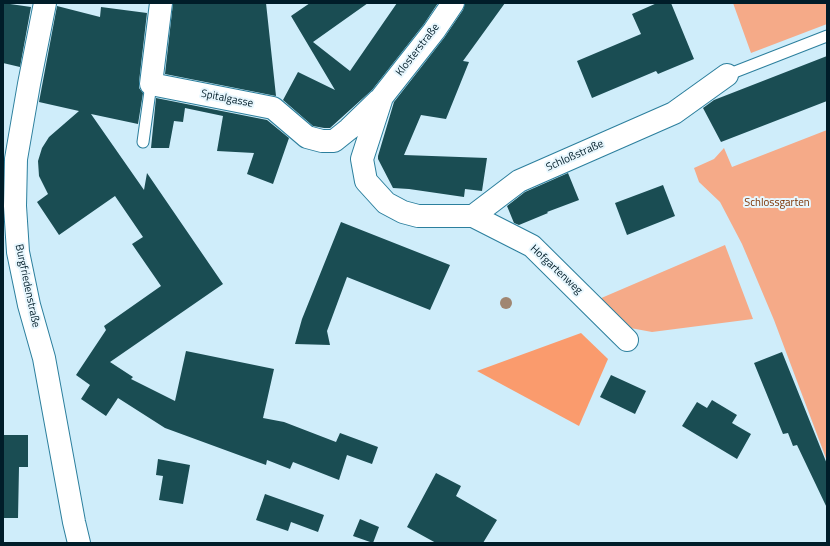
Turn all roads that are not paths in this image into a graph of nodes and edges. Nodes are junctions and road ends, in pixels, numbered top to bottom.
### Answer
1 (45, 3) edge
2 (161, 3) edge
3 (453, 3) edge
4 (827, 36) edge
5 (727, 75) joint
6 (151, 84) junction
7 (382, 97) junction
8 (296, 129) joint
9 (143, 142) dead end
10 (473, 216) junction
11 (627, 340) dead end
12 (79, 543) edge

1 - 12 street, Burgfriedenstraße
2 - 6 street
3 - 7 street, Klosterstraße
4 - 5 lane
5 - 10 street, Schloßstraße
6 - 8 street, Spitalgasse
6 - 9 lane
7 - 8 street, Klosterstraße
7 - 10 street, Klosterstraße
10 - 11 street, Hofgartenweg

